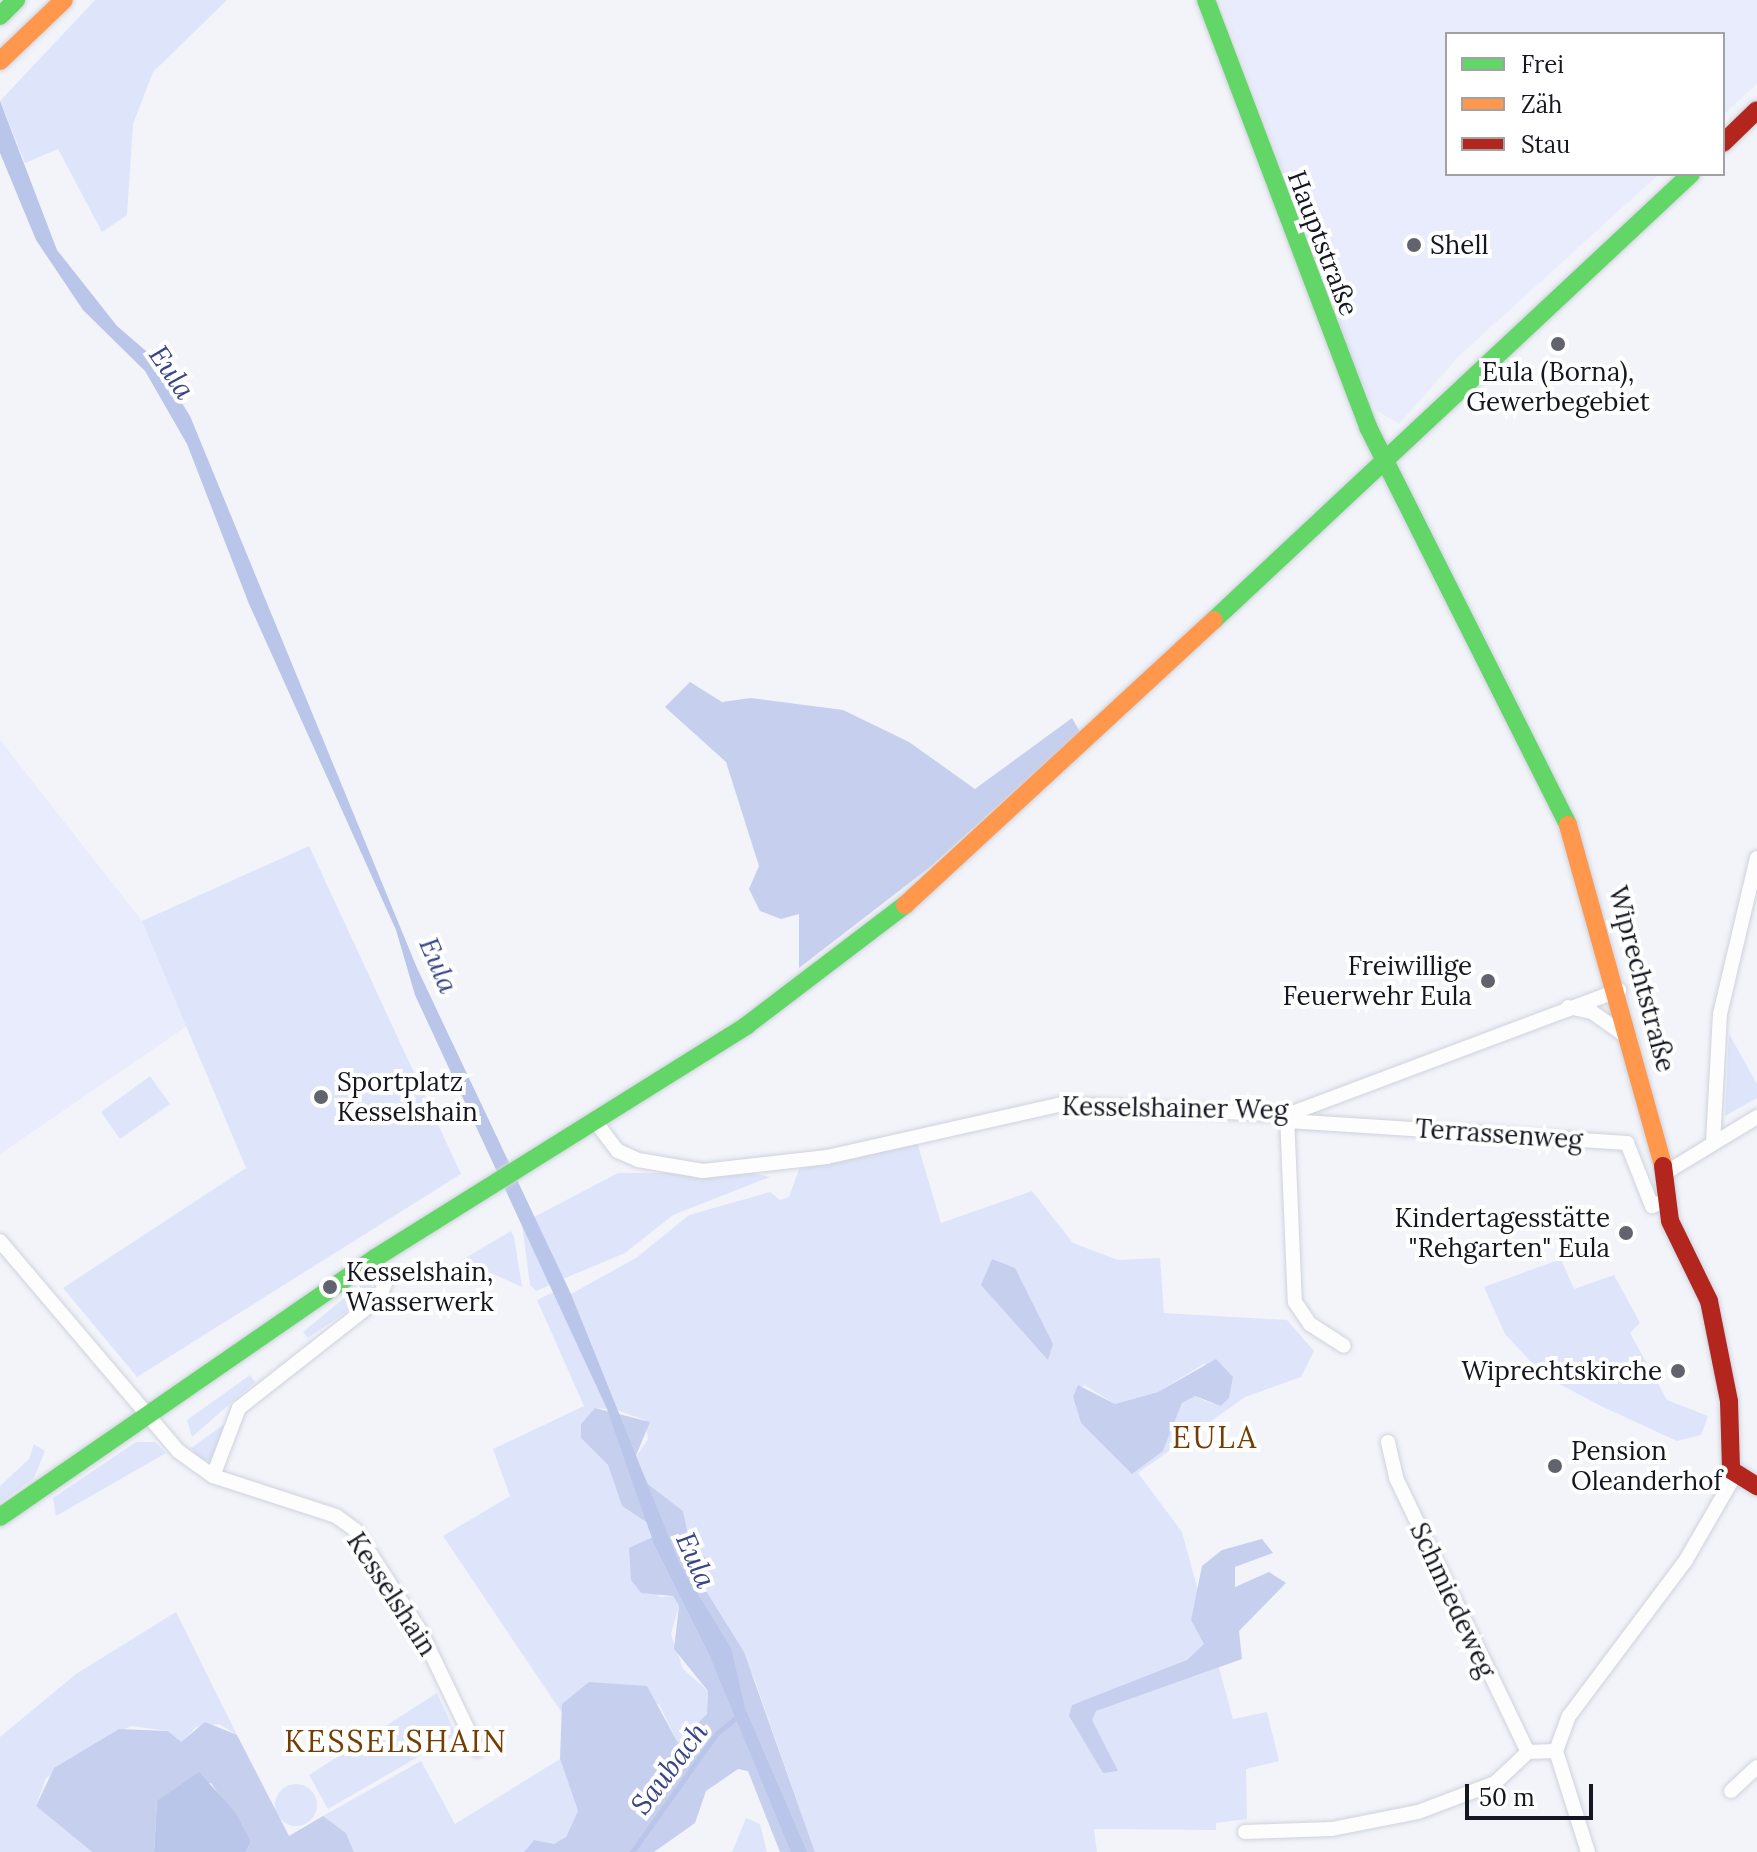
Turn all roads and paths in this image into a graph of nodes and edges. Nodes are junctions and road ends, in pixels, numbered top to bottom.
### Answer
1 (16, 0) edge
2 (64, 0) edge
3 (1206, 0) edge
4 (0, 16) edge
5 (0, 61) edge
6 (1757, 110) edge
7 (1725, 141) edge
8 (1689, 176) edge
9 (1387, 464) junction
10 (1406, 498) joint
11 (1757, 858) edge
12 (1752, 902) edge
13 (1619, 990) junction
14 (1568, 1007) junction
15 (1632, 1041) junction
16 (1757, 1117) edge
17 (1288, 1118) junction
18 (595, 1121) junction
19 (1713, 1143) junction
20 (1665, 1173) junction
21 (1667, 1200) junction
22 (0, 1241) edge
23 (375, 1258) junction
24 (1344, 1346) dead end
25 (151, 1412) junction
26 (1388, 1442) dead end
27 (1735, 1475) junction
28 (213, 1476) junction
29 (1757, 1486) edge
30 (0, 1517) edge
31 (477, 1749) dead end
32 (1556, 1751) junction
33 (1528, 1752) junction
34 (1757, 1767) edge
35 (1731, 1791) dead end
36 (1245, 1832) dead end
37 (1588, 1852) edge

1 - 4 main road
2 - 5 main road
3 - 9 main road, Hauptstraße
6 - 7 main road
8 - 9 main road
9 - 10 main road, Hauptstraße
9 - 18 main road
10 - 13 main road, Wiprechtstraße
11 - 12 street
12 - 19 street
13 - 14 street, Kesselshainer Weg
13 - 15 main road, Wiprechtstraße
14 - 15 street
14 - 17 street, Kesselshainer Weg
15 - 20 main road, Wiprechtstraße
16 - 19 street
17 - 18 street, Kesselshainer Weg
17 - 21 street, Terrassenweg
17 - 24 street
18 - 23 main road
19 - 20 street
20 - 21 main road, Wiprechtstraße
21 - 27 main road, Wiprechtstraße
22 - 25 street, Kesselshain
23 - 25 main road
23 - 28 street
25 - 28 street, Kesselshain
25 - 30 main road
26 - 33 street, Schmiedeweg
27 - 29 main road
27 - 32 street
28 - 31 street, Kesselshain
32 - 33 street
32 - 37 street
33 - 36 street
34 - 35 street

